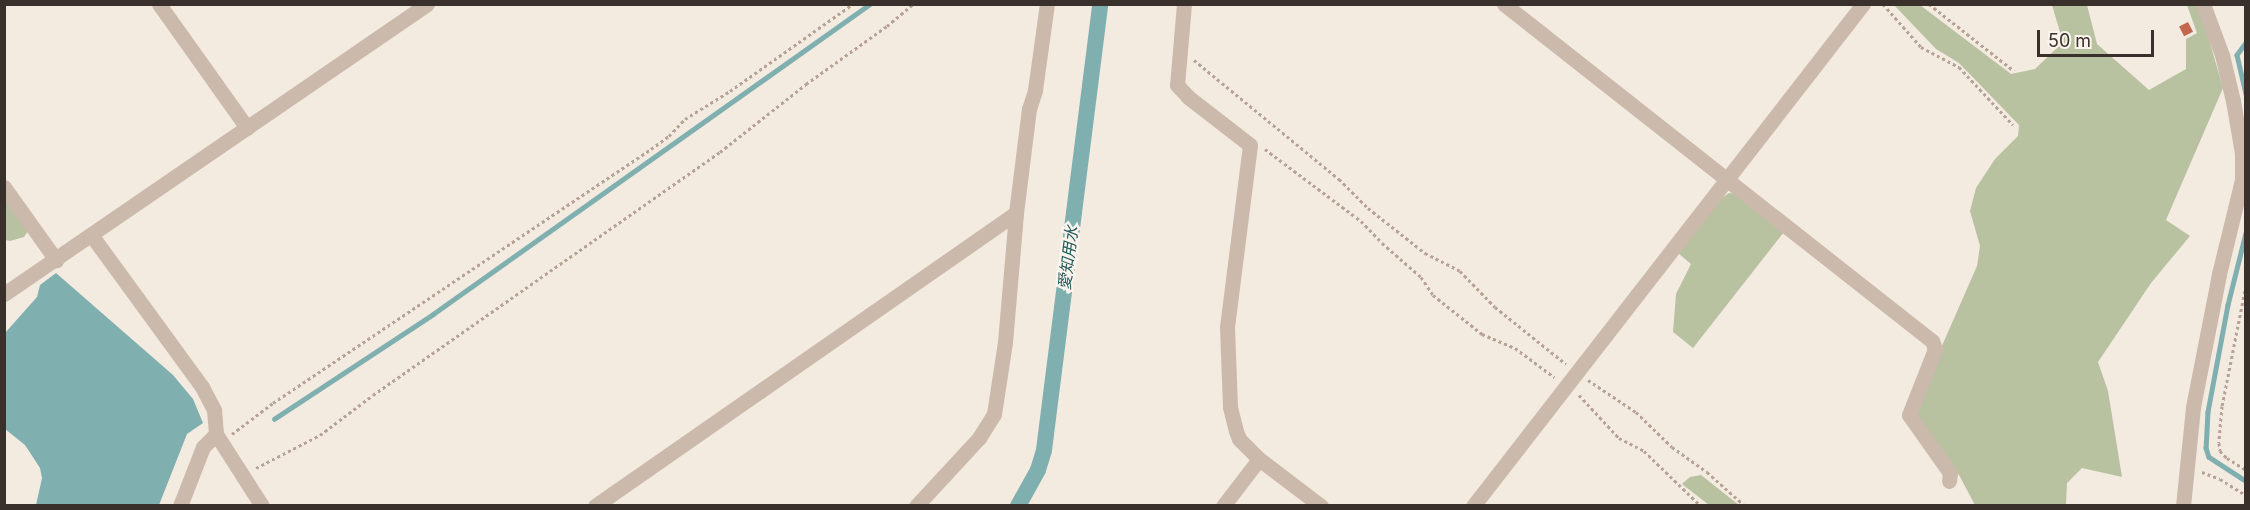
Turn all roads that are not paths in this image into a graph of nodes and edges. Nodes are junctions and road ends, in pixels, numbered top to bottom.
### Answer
1 (159, 4) edge
2 (426, 4) edge
3 (1047, 4) edge
4 (1184, 4) edge
5 (1504, 4) edge
6 (1863, 4) edge
7 (2203, 4) edge
8 (247, 128) junction
9 (1727, 178) junction
10 (4, 187) edge
11 (1016, 213) junction
12 (92, 236) junction
13 (56, 260) junction
14 (4, 294) edge
15 (219, 438) junction
16 (1259, 459) junction
17 (1949, 481) dead end
18 (180, 506) edge
19 (262, 506) edge
20 (595, 506) edge
21 (916, 506) edge
22 (1223, 506) edge
23 (1321, 506) edge
24 (1473, 506) edge
25 (2183, 506) edge

1 - 8 street
2 - 8 street
3 - 11 street
4 - 16 street
5 - 9 street
6 - 9 street
7 - 25 street
8 - 12 street
9 - 17 street
9 - 24 street
10 - 13 street
11 - 20 street
11 - 21 street
12 - 13 street
12 - 15 street
13 - 14 street
15 - 18 street
15 - 19 street
16 - 22 street
16 - 23 street

